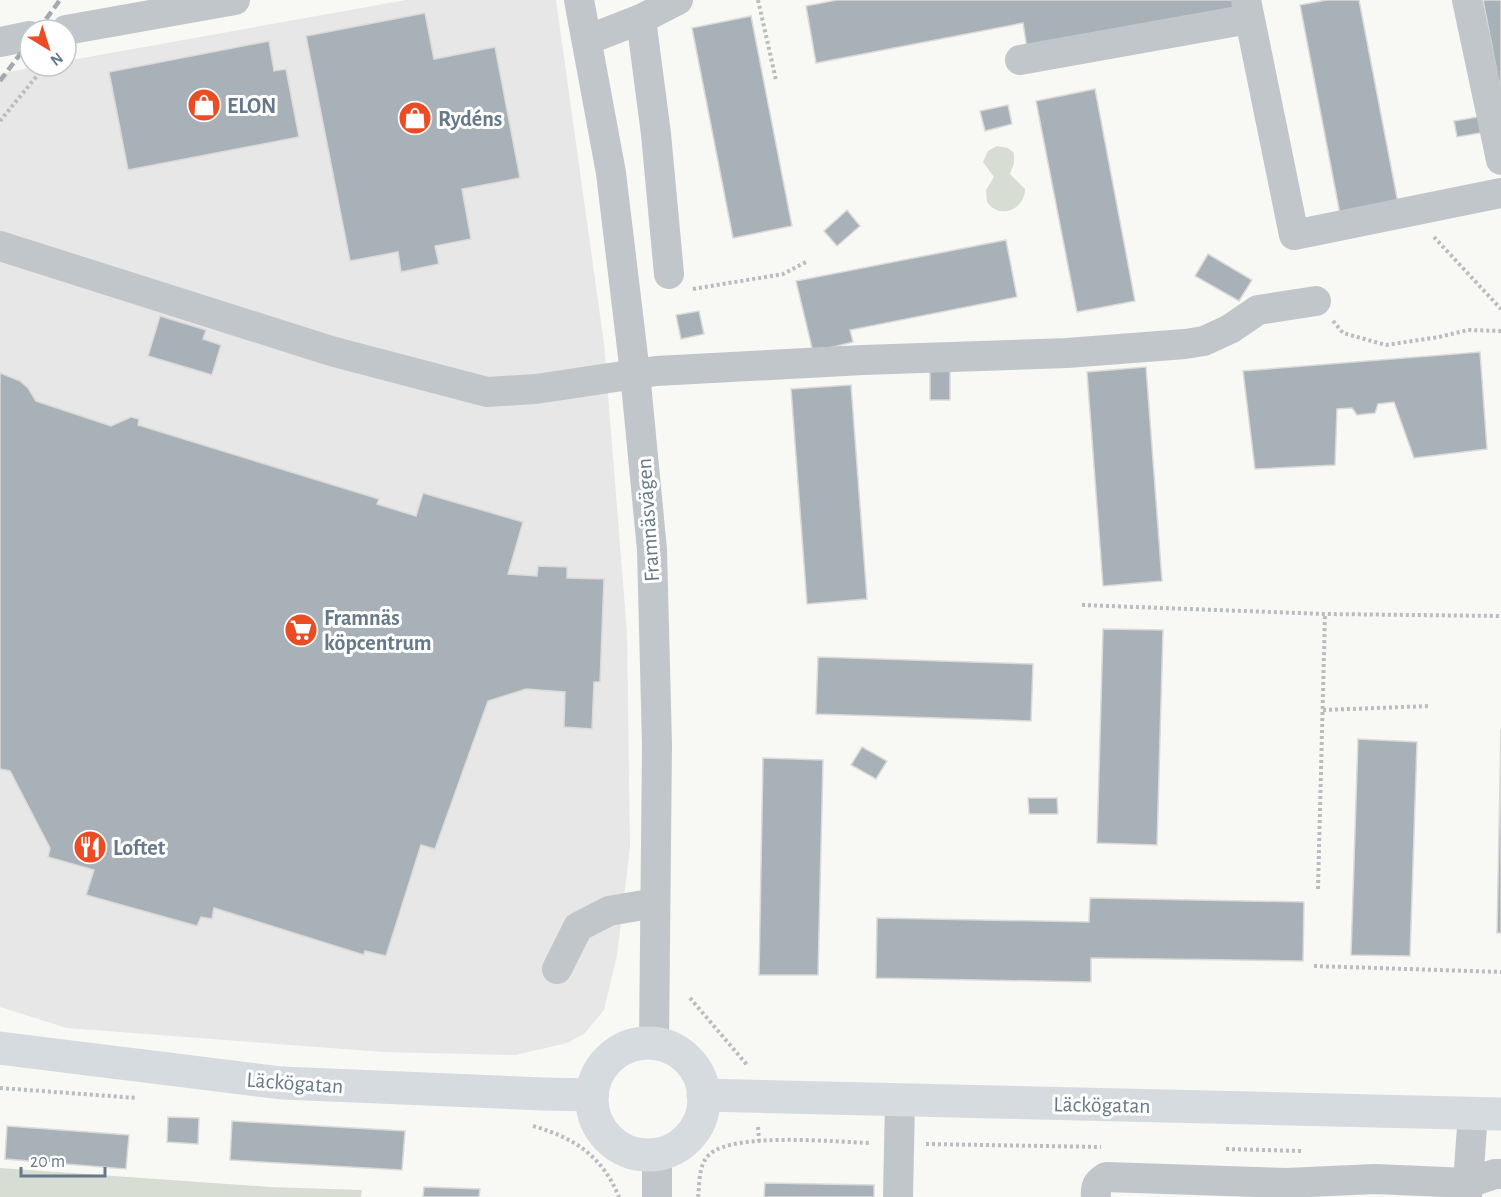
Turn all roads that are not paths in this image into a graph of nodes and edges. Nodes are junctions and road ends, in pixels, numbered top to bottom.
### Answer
1 (235, 0) edge
2 (579, 0) edge
3 (678, 0) edge
4 (1467, 0) edge
5 (1248, 10) edge
6 (641, 19) junction
7 (78, 28) edge
8 (18, 38) edge
9 (587, 40) junction
10 (0, 42) edge
11 (1020, 60) dead end
12 (1501, 160) edge
13 (1501, 193) edge
14 (0, 246) edge
15 (681, 281) road end
16 (1316, 301) road end
17 (635, 373) junction
18 (655, 903) junction
19 (557, 969) dead end
20 (654, 1044) junction
21 (0, 1048) edge
22 (592, 1095) junction
23 (703, 1095) junction
24 (900, 1100) junction
25 (1487, 1113) edge
26 (657, 1154) junction
27 (1501, 1174) edge
28 (1375, 1188) edge
29 (1209, 1189) edge
30 (1286, 1190) edge
31 (1468, 1190) edge
32 (657, 1197) edge
33 (898, 1197) edge
34 (1096, 1197) edge

1 - 7 street
2 - 9 street, Framnäsvägen
3 - 6 street
4 - 12 street
5 - 11 street
5 - 13 street
6 - 9 street
6 - 15 street
8 - 10 street
9 - 17 street, Framnäsvägen
14 - 17 street
16 - 17 street
17 - 18 street, Framnäsvägen
18 - 19 street
18 - 20 street, Framnäsvägen
20 - 22 main road
20 - 23 main road
21 - 22 main road, Läckögatan
22 - 26 main road
23 - 24 main road, Läckögatan
23 - 26 main road
24 - 25 main road, Läckögatan
24 - 33 street
25 - 31 street
26 - 32 street
27 - 31 street
28 - 30 street
28 - 31 street
29 - 30 street
29 - 34 street

